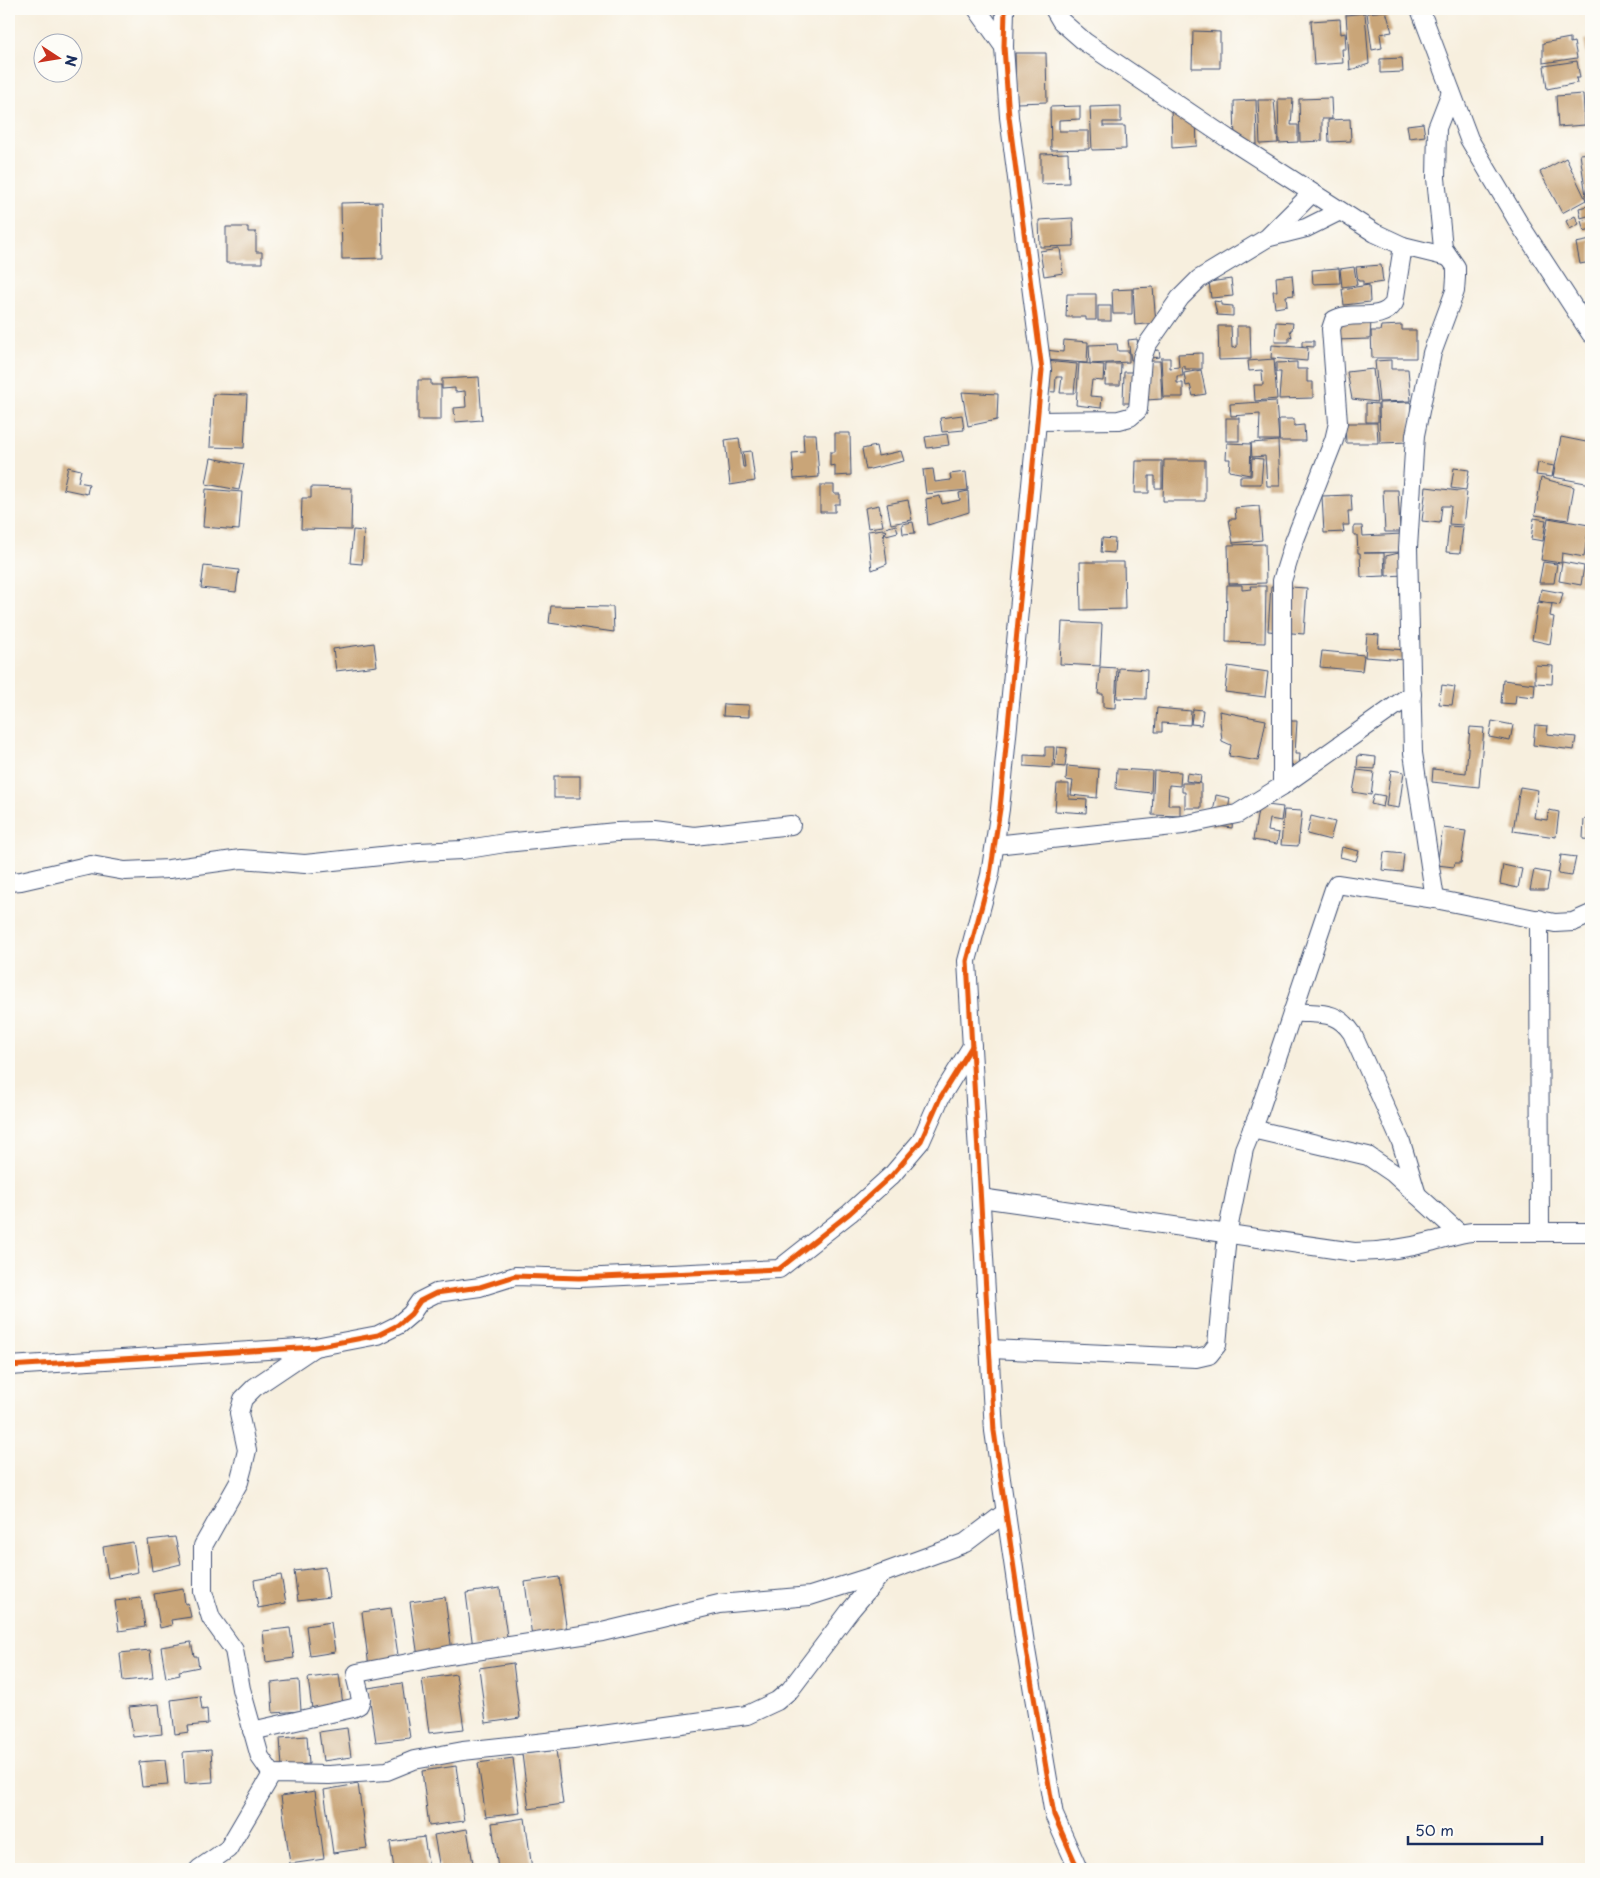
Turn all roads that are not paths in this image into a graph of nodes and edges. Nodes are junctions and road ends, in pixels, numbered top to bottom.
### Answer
1 (977, 9) edge
2 (1004, 9) edge
3 (1054, 9) edge
4 (1420, 9) edge
5 (1004, 47) junction
6 (1451, 92) junction
7 (1312, 193) junction
8 (1340, 211) junction
9 (1267, 238) junction
10 (1403, 246) junction
11 (1448, 257) junction
12 (1591, 334) edge
13 (1038, 421) junction
14 (1412, 694) junction
15 (1282, 786) junction
16 (791, 825) dead end
17 (995, 845) junction
18 (9, 882) edge
19 (1435, 899) junction
20 (1591, 914) edge
21 (1539, 919) junction
22 (1292, 1012) junction
23 (972, 1046) junction
24 (1252, 1129) junction
25 (1417, 1195) junction
26 (981, 1198) junction
27 (1540, 1232) junction
28 (1591, 1232) edge
29 (1459, 1233) junction
30 (1227, 1235) junction
31 (315, 1347) junction
32 (990, 1349) junction
33 (9, 1366) edge
34 (1006, 1512) junction
35 (883, 1573) junction
36 (252, 1731) junction
37 (272, 1774) junction
38 (199, 1869) edge
39 (1078, 1869) edge

1 - 5 street
2 - 5 street
3 - 7 street
4 - 6 street
5 - 13 street
6 - 11 street
6 - 12 street
7 - 8 street
7 - 9 street
8 - 9 street
8 - 10 street
9 - 13 street
10 - 11 street
10 - 15 street
11 - 14 street
13 - 17 street
14 - 15 street
14 - 19 street
15 - 17 street
16 - 18 street
17 - 23 street
19 - 21 street
19 - 22 street
20 - 21 street
21 - 27 street
22 - 24 street
22 - 25 street
23 - 26 street
23 - 31 street
24 - 25 street
24 - 30 street
25 - 29 street
26 - 30 street
26 - 32 street
27 - 28 street
27 - 29 street
29 - 30 street
30 - 32 street
31 - 33 street
31 - 36 street
32 - 34 street
34 - 35 street
34 - 39 street
35 - 36 street
35 - 37 street
36 - 37 street
37 - 38 street

